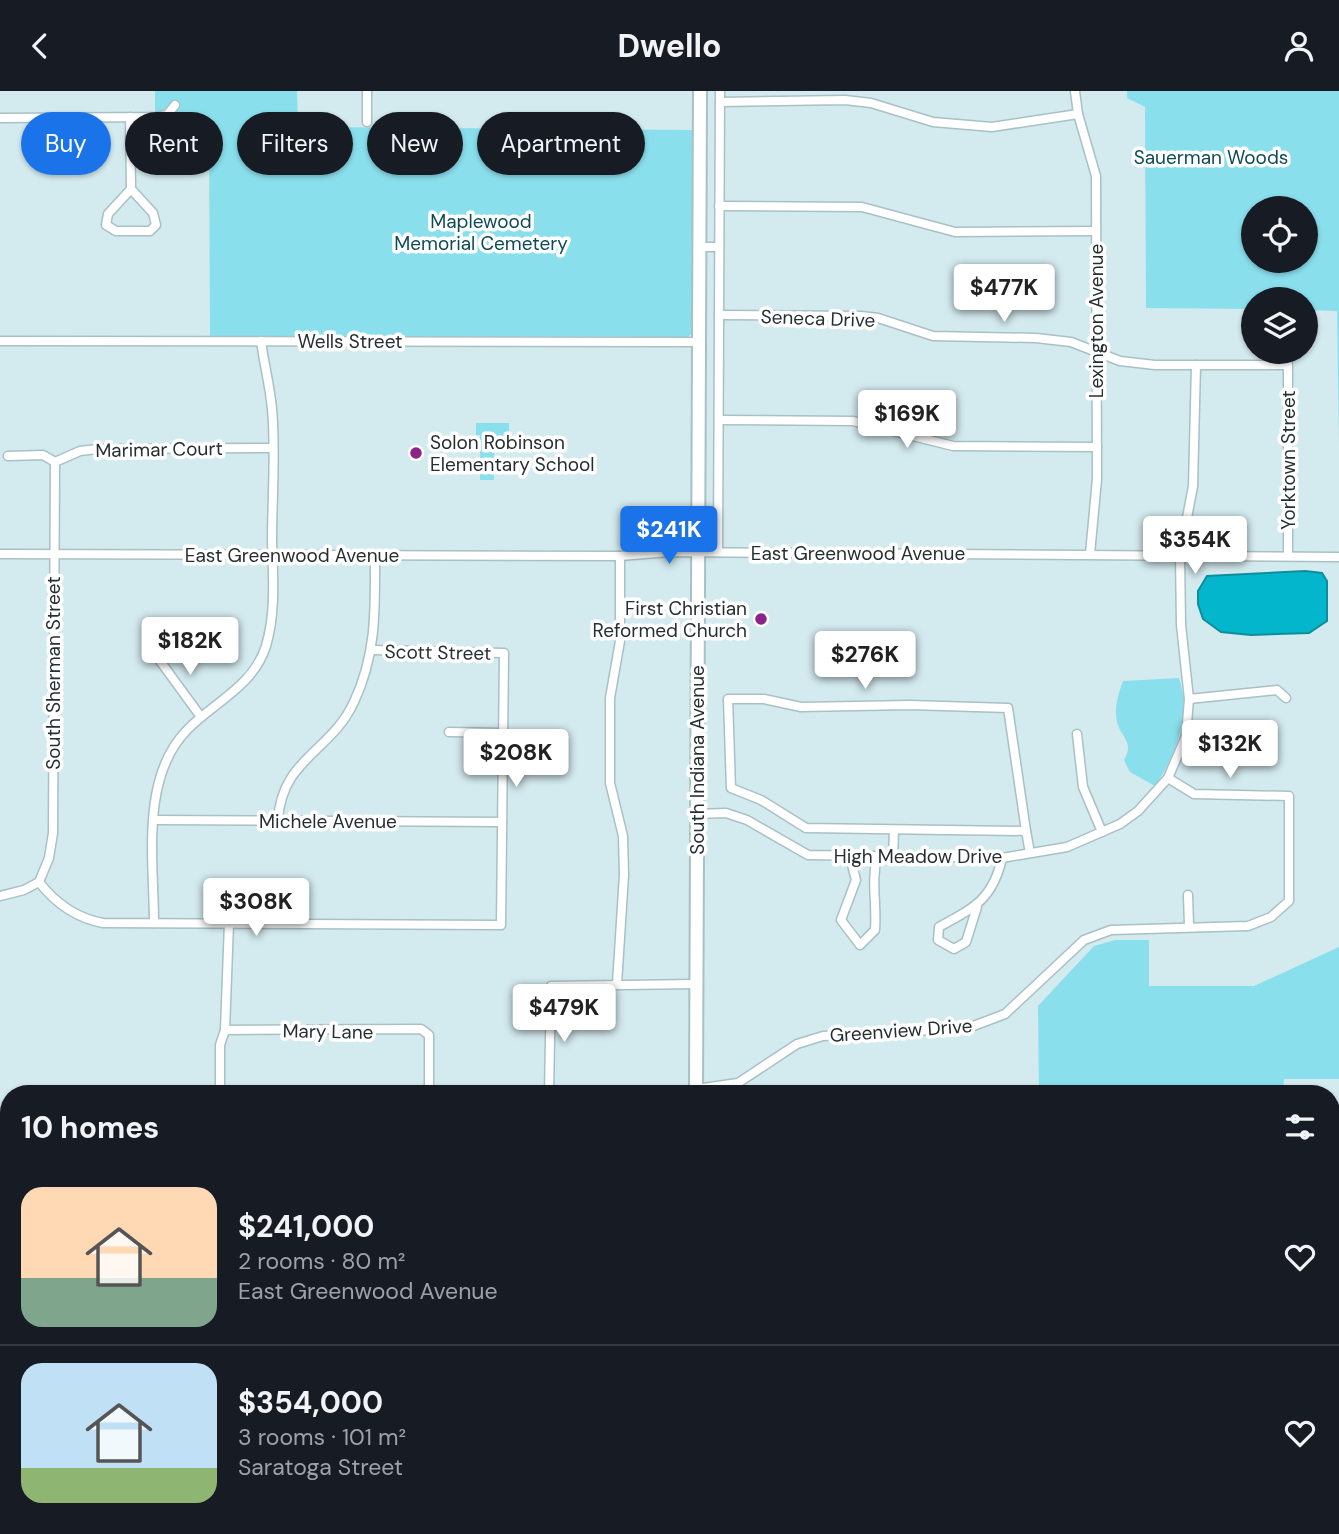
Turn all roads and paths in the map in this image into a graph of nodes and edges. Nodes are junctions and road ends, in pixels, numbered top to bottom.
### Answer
1 (367, 91) edge
2 (699, 91) edge
3 (720, 91) edge
4 (1075, 91) edge
5 (720, 102) junction
6 (175, 105) dead end
7 (170, 112) edge
8 (367, 112) edge
9 (1077, 114) junction
10 (125, 117) edge
11 (0, 118) edge
12 (131, 175) edge
13 (131, 189) junction
14 (719, 206) junction
15 (1096, 231) junction
16 (699, 247) junction
17 (719, 247) junction
18 (719, 315) junction
19 (0, 341) edge
20 (261, 341) junction
21 (699, 342) junction
22 (1096, 351) junction
23 (1196, 365) junction
24 (1289, 365) joint
25 (719, 420) junction
26 (1097, 447) junction
27 (272, 448) junction
28 (8, 456) dead end
29 (55, 462) junction
30 (698, 552) junction
31 (718, 552) junction
32 (0, 554) edge
33 (1090, 554) junction
34 (53, 555) junction
35 (375, 555) junction
36 (1180, 555) junction
37 (272, 556) junction
38 (620, 556) junction
39 (1288, 557) junction
40 (1339, 557) edge
41 (373, 650) junction
42 (155, 655) dead end
43 (1286, 698) dead end
44 (1189, 699) junction
45 (201, 717) junction
46 (449, 732) dead end
47 (502, 733) junction
48 (1077, 734) dead end
49 (1168, 778) junction
50 (696, 814) junction
51 (154, 820) junction
52 (278, 821) junction
53 (502, 822) junction
54 (894, 831) junction
55 (1026, 831) junction
56 (1102, 832) junction
57 (1030, 853) junction
58 (850, 857) junction
59 (877, 857) junction
60 (893, 857) junction
61 (1002, 858) junction
62 (39, 882) junction
63 (1188, 895) dead end
64 (0, 896) edge
65 (977, 907) junction
66 (153, 923) junction
67 (229, 923) junction
68 (1189, 926) junction
69 (617, 984) junction
70 (696, 984) junction
71 (225, 1030) junction
72 (220, 1085) edge
73 (429, 1085) edge
74 (549, 1085) edge
75 (696, 1085) edge
76 (728, 1085) edge

1 - 8 street
2 - 16 main road, South Indiana Avenue
3 - 5 street
4 - 9 street, Lexington Avenue
5 - 9 street
5 - 14 street
6 - 7 street
9 - 15 street, Lexington Avenue
10 - 11 street
12 - 13 street
13 - 13 street
14 - 15 street
14 - 17 street
15 - 22 street, Lexington Avenue
16 - 17 street
16 - 21 main road, South Indiana Avenue
17 - 18 street
18 - 22 street, Seneca Drive
18 - 25 street
19 - 20 street, Wells Street
20 - 21 street, Wells Street
20 - 27 street
21 - 30 main road, South Indiana Avenue
22 - 23 street, Seneca Drive
22 - 26 street, Lexington Avenue
23 - 24 street, Seneca Drive
23 - 36 street, High Meadow Drive
24 - 39 street, Yorktown Street
25 - 26 street
25 - 31 street
26 - 33 street, Lexington Avenue
27 - 29 street, Marimar Court
27 - 37 street
28 - 29 street
29 - 34 street, South Sherman Street
30 - 31 street, East Greenwood Avenue
30 - 38 street, East Greenwood Avenue
30 - 50 main road, South Indiana Avenue
31 - 33 street, East Greenwood Avenue
32 - 34 street, East Greenwood Avenue
33 - 36 street, East Greenwood Avenue
34 - 37 street, East Greenwood Avenue
34 - 62 street, South Sherman Street
35 - 37 street, East Greenwood Avenue
35 - 38 street, East Greenwood Avenue
35 - 41 street
36 - 39 street, East Greenwood Avenue
36 - 44 street, High Meadow Drive
37 - 45 street
38 - 69 street
39 - 40 street, East Greenwood Avenue
41 - 47 street, Scott Street
41 - 52 street
42 - 45 street
43 - 44 street
44 - 49 street, High Meadow Drive
45 - 51 street
46 - 47 street
47 - 53 street
48 - 56 street
49 - 56 street, High Meadow Drive
49 - 68 street, Greenview Drive
50 - 58 street, High Meadow Drive
50 - 70 main road, South Indiana Avenue
51 - 52 street, Michele Avenue
51 - 66 street
52 - 53 street, Michele Avenue
53 - 67 street
54 - 55 street
54 - 55 street
54 - 60 street
55 - 57 street
56 - 57 street, High Meadow Drive
57 - 61 street, High Meadow Drive
58 - 59 street, High Meadow Drive
58 - 59 street
59 - 60 street, High Meadow Drive
60 - 61 street, High Meadow Drive
61 - 65 street
62 - 64 street
62 - 66 street
63 - 68 street
65 - 65 street
66 - 67 street
67 - 71 street
68 - 76 street, Greenview Drive
69 - 70 street
69 - 74 street
70 - 75 main road, South Indiana Avenue
71 - 72 street
71 - 73 street, Mary Lane

